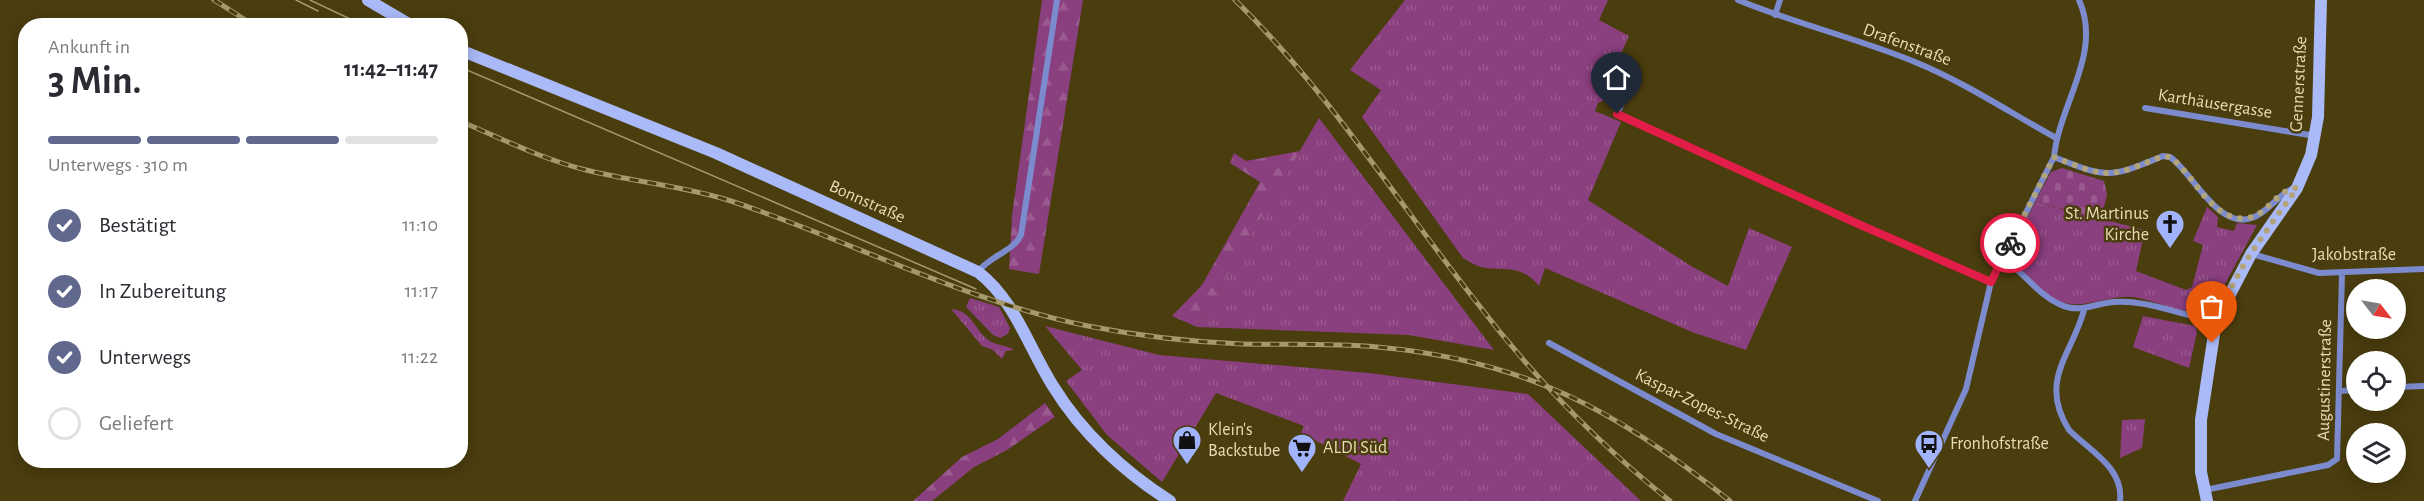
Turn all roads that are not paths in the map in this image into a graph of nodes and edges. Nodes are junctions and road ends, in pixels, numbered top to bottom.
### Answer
1 (368, 0) edge
2 (1057, 0) edge
3 (1738, 0) edge
4 (1780, 0) edge
5 (2079, 0) edge
6 (2321, 0) edge
7 (1775, 15) junction
8 (398, 18) edge
9 (468, 53) edge
10 (1623, 101) dead end
11 (2145, 108) dead end
12 (2316, 136) junction
13 (2056, 138) junction
14 (2054, 157) junction
15 (2297, 188) junction
16 (2251, 254) junction
17 (2002, 258) junction
18 (2424, 269) edge
19 (978, 272) junction
20 (2342, 274) junction
21 (1991, 282) junction
22 (2084, 310) junction
23 (2216, 321) junction
24 (1549, 343) dead end
25 (2424, 386) edge
26 (2406, 387) edge
27 (2340, 390) junction
28 (2346, 390) edge
29 (2206, 496) edge
30 (1170, 501) edge
31 (1878, 501) edge
32 (1915, 501) edge
33 (2120, 501) edge

1 - 8 main road
2 - 19 street
3 - 7 street, Drafenstraße
4 - 7 street
5 - 13 street
6 - 12 main road, Gennerstraße
7 - 13 street, Drafenstraße
9 - 19 main road, Bonnstraße
10 - 21 street
11 - 12 street, Karthäusergasse
12 - 15 main road, Gennerstraße
13 - 14 street
14 - 15 street
14 - 17 street
15 - 16 main road, Gennerstraße
16 - 20 street, Jakobstraße
16 - 23 main road, Gennerstraße
17 - 21 street
17 - 22 street
18 - 20 street, Jakobstraße
19 - 30 main road, Bonnstraße
20 - 27 street, Augustinerstraße
21 - 32 street
22 - 23 street
22 - 33 street
23 - 29 main road, Gennerstraße
24 - 31 street, Kaspar-Zopes-Straße
25 - 26 street
27 - 28 street
27 - 29 street, Augustinerstraße

